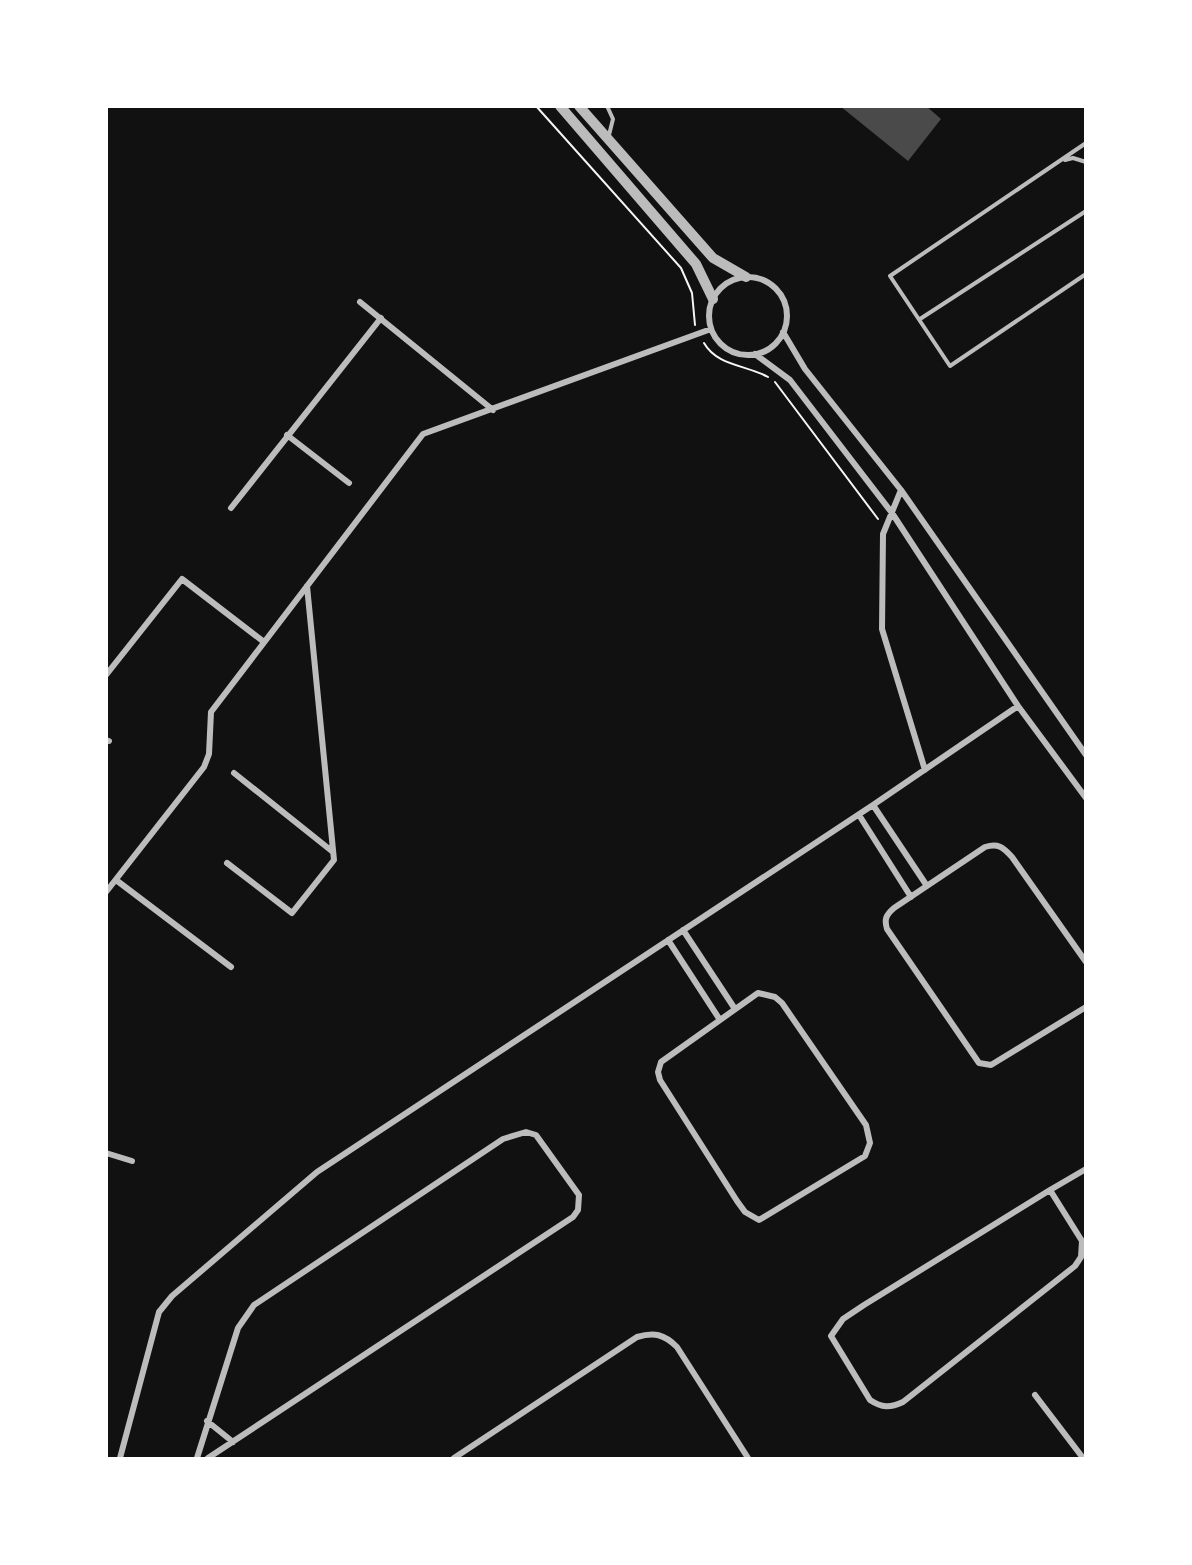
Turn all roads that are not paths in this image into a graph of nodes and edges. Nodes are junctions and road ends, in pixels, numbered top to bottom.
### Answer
1 (560, 106) edge
2 (579, 106) edge
3 (607, 106) edge
4 (608, 138) junction
5 (1086, 143) edge
6 (1086, 148) edge
7 (1061, 161) junction
8 (1086, 161) edge
9 (1086, 211) edge
10 (1086, 274) edge
11 (746, 277) junction
12 (712, 299) junction
13 (360, 302) dead end
14 (381, 318) junction
15 (920, 319) junction
16 (711, 329) junction
17 (783, 332) junction
18 (755, 354) junction
19 (493, 410) junction
20 (287, 435) junction
21 (350, 483) dead end
22 (902, 490) junction
23 (231, 508) dead end
24 (892, 513) junction
25 (306, 586) junction
26 (264, 642) junction
27 (106, 675) edge
28 (1018, 706) junction
29 (1086, 754) edge
30 (925, 770) junction
31 (234, 773) dead end
32 (1086, 798) edge
33 (873, 805) junction
34 (859, 815) junction
35 (333, 852) junction
36 (227, 863) dead end
37 (116, 880) junction
38 (927, 886) junction
39 (106, 892) edge
40 (911, 897) junction
41 (683, 930) junction
42 (668, 940) junction
43 (1086, 962) edge
44 (231, 967) dead end
45 (1086, 1007) edge
46 (735, 1009) junction
47 (720, 1020) junction
48 (106, 1153) edge
49 (132, 1161) dead end
50 (1086, 1169) edge
51 (1050, 1190) junction
52 (1035, 1395) dead end
53 (207, 1421) junction
54 (233, 1442) junction
55 (120, 1458) edge
56 (197, 1458) edge
57 (208, 1458) edge
58 (454, 1458) edge
59 (748, 1458) edge
60 (1083, 1458) edge

1 - 12 street
2 - 4 street
3 - 4 lane
4 - 11 street
5 - 7 lane
6 - 8 lane
7 - 8 lane
7 - 15 lane
9 - 15 lane
10 - 15 lane
11 - 12 street
11 - 17 street
12 - 16 street
13 - 14 street
14 - 19 street
14 - 20 street
16 - 18 street
16 - 19 street
17 - 18 street
17 - 22 street
18 - 24 street
19 - 25 street
20 - 21 street
20 - 23 street
22 - 24 street
22 - 29 street
24 - 28 street
24 - 30 street
25 - 26 street
25 - 35 street
26 - 27 street
26 - 37 street
28 - 30 street
28 - 32 street
30 - 33 street
31 - 35 street
33 - 34 street
33 - 38 street
34 - 40 street
34 - 41 street
35 - 36 street
37 - 39 street
37 - 44 street
38 - 40 street
38 - 43 street
40 - 45 street
41 - 42 street
41 - 46 street
42 - 47 street
42 - 55 street
46 - 47 street
46 - 47 street
48 - 49 street
50 - 51 street
51 - 51 street
52 - 60 street
53 - 54 street
53 - 54 street
53 - 56 street
54 - 57 street
58 - 59 street

